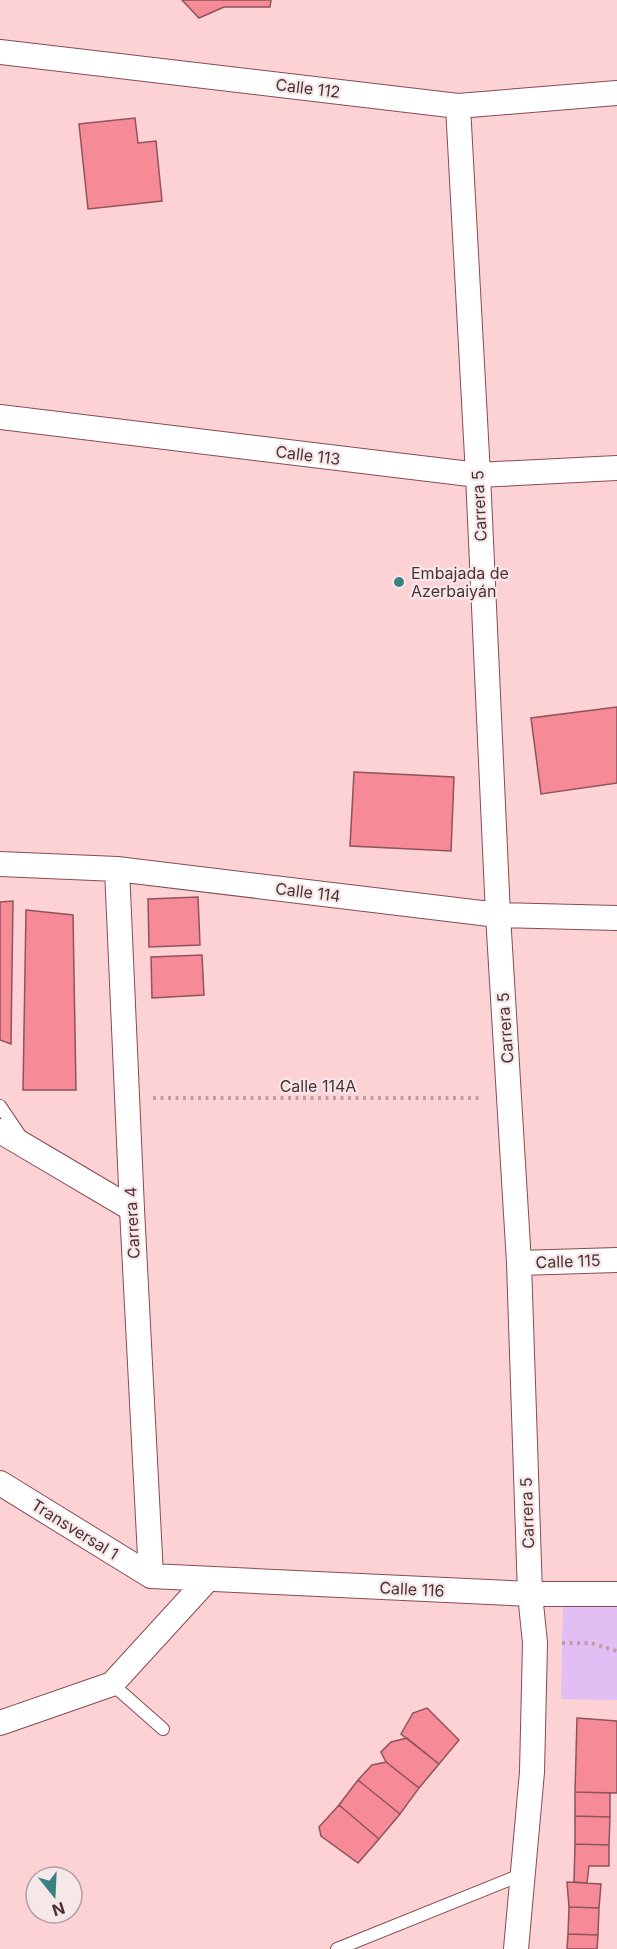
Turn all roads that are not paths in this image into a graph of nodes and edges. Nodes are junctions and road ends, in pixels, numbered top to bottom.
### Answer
1 (0, 52) edge
2 (617, 93) edge
3 (458, 105) junction
4 (0, 417) edge
5 (617, 468) edge
6 (478, 475) junction
7 (0, 864) edge
8 (117, 869) junction
9 (498, 915) junction
10 (617, 918) edge
11 (0, 1106) edge
12 (0, 1131) edge
13 (29, 1148) junction
14 (132, 1209) junction
15 (617, 1260) edge
16 (519, 1263) junction
17 (0, 1483) edge
18 (151, 1576) junction
19 (208, 1579) junction
20 (530, 1594) junction
21 (617, 1594) edge
22 (112, 1684) junction
23 (0, 1723) edge
24 (163, 1730) dead end
25 (523, 1874) junction
26 (337, 1949) edge
27 (516, 1949) edge

1 - 3 street, Calle 112
2 - 3 street, Calle 112
3 - 6 street, Carrera 5
4 - 6 street, Calle 113
5 - 6 street, Calle 113
6 - 9 street, Carrera 5
7 - 8 street, Calle 114
8 - 9 street, Calle 114
8 - 14 street, Carrera 4
9 - 10 street, Calle 114
9 - 16 street, Carrera 5
11 - 13 lane
12 - 13 street
13 - 14 street
14 - 18 street, Carrera 4
15 - 16 street, Calle 115
16 - 20 street, Carrera 5
17 - 18 street, Transversal 1
18 - 19 street, Calle 116
19 - 20 street, Calle 116
19 - 22 street
20 - 21 street, Calle 116
20 - 25 street, Carrera 5
22 - 23 street
22 - 24 lane
25 - 26 lane
25 - 27 street, Carrera 5

